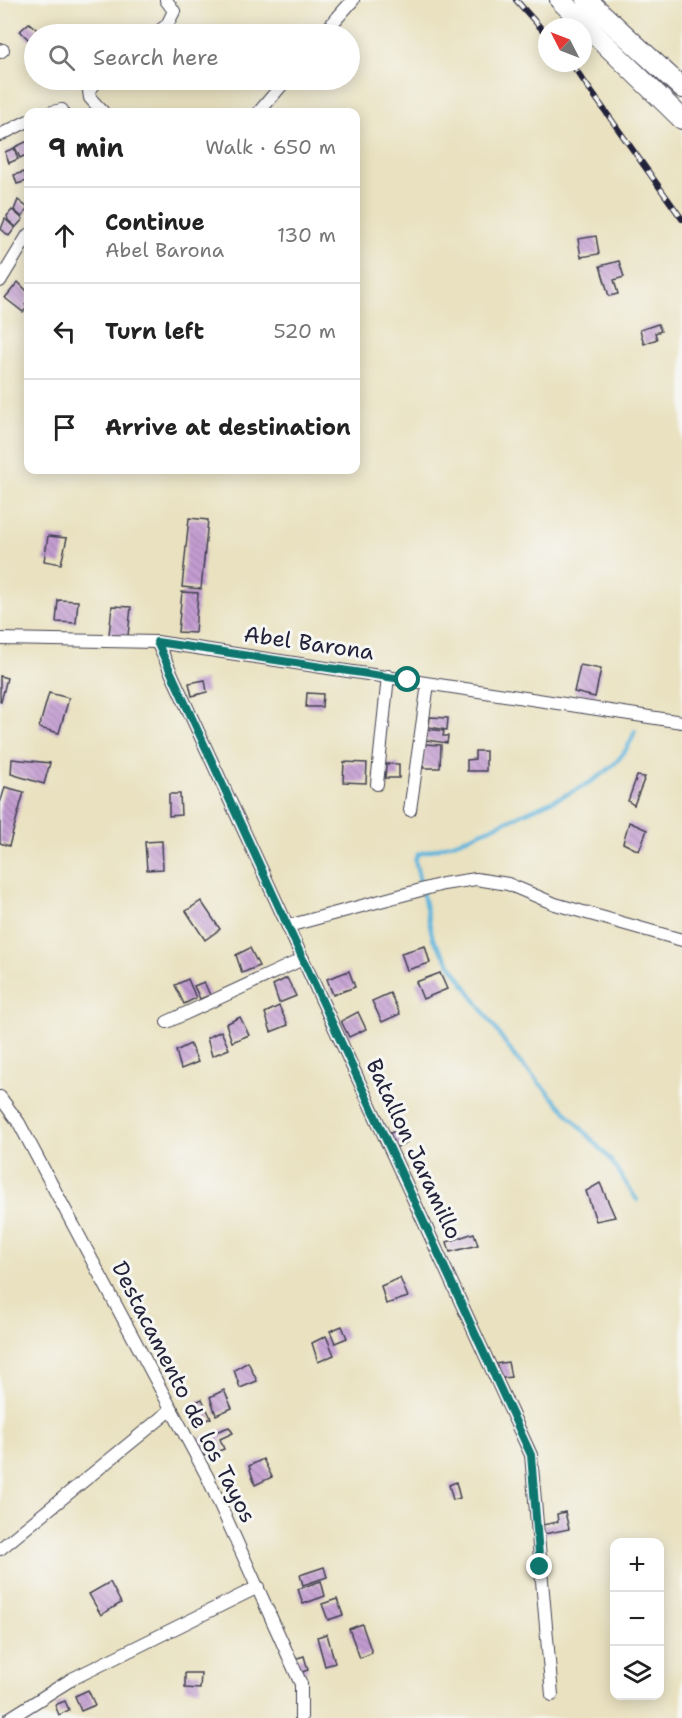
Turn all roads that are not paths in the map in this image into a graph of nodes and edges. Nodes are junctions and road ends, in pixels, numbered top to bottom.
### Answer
1 (166, 0) edge
2 (353, 0) edge
3 (560, 0) edge
4 (587, 0) edge
5 (166, 24) edge
6 (332, 24) edge
7 (682, 88) edge
8 (90, 90) edge
9 (278, 90) edge
10 (99, 108) edge
11 (262, 108) edge
12 (682, 119) edge
13 (24, 123) edge
14 (0, 135) edge
15 (24, 241) edge
16 (0, 279) edge
17 (0, 639) edge
18 (157, 642) junction
19 (388, 676) junction
20 (428, 684) junction
21 (682, 722) edge
22 (377, 784) dead end
23 (410, 810) dead end
24 (288, 926) junction
25 (682, 940) edge
26 (303, 959) junction
27 (167, 1022) dead end
28 (0, 1097) edge
29 (172, 1409) junction
30 (0, 1549) edge
31 (258, 1587) junction
32 (552, 1695) dead end
33 (10, 1718) edge
34 (301, 1718) edge

1 - 5 street
2 - 6 street
3 - 12 main road
4 - 7 main road
8 - 10 street
9 - 11 street
13 - 14 street
15 - 16 street
17 - 18 street, Abel Barona
18 - 19 street, Abel Barona
18 - 24 street, Batallon Jaramillo
19 - 20 street, Abel Barona
19 - 22 street
20 - 21 street, Abel Barona
20 - 23 street
24 - 25 street
24 - 26 street, Batallon Jaramillo
26 - 27 street
26 - 32 street, Batallon Jaramillo
28 - 29 street, Destacamento de los Tayos
29 - 30 street
29 - 31 street, Destacamento de los Tayos
31 - 33 street
31 - 34 street, Destacamento de los Tayos

